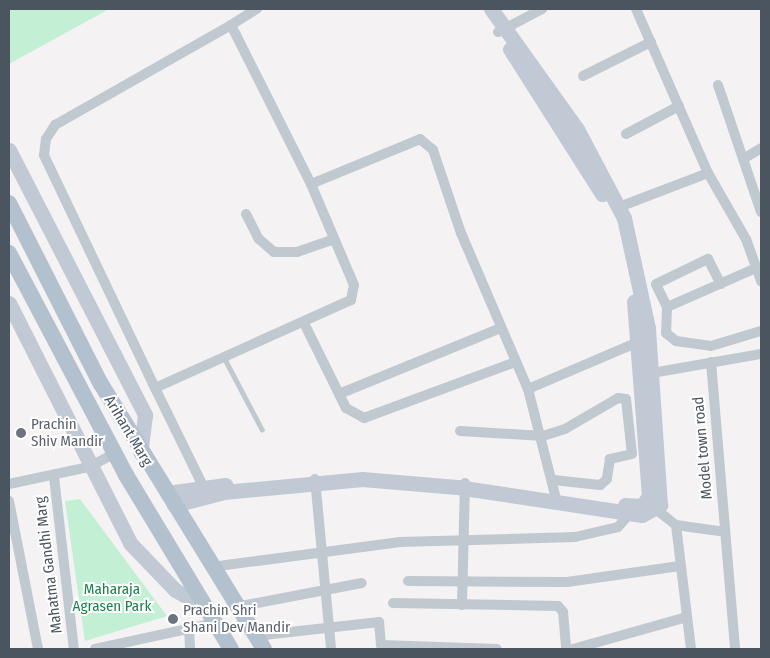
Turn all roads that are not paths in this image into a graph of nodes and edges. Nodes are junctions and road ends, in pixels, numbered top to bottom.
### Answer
1 (257, 9) edge
2 (481, 9) edge
3 (491, 9) edge
4 (542, 9) edge
5 (636, 9) edge
6 (231, 25) junction
7 (502, 30) junction
8 (651, 42) junction
9 (583, 76) dead end
10 (718, 85) dead end
11 (679, 106) junction
12 (626, 134) dead end
13 (761, 148) edge
14 (9, 150) edge
15 (743, 159) junction
16 (708, 173) junction
17 (312, 184) junction
18 (758, 189) edge
19 (9, 202) edge
20 (619, 208) junction
21 (761, 212) edge
22 (246, 214) dead end
23 (334, 238) junction
24 (9, 253) edge
25 (756, 268) junction
26 (761, 281) edge
27 (721, 284) junction
28 (9, 303) edge
29 (667, 307) junction
30 (12, 315) edge
31 (304, 323) junction
32 (501, 328) junction
33 (761, 331) edge
34 (638, 342) junction
35 (761, 354) edge
36 (224, 358) junction
37 (515, 362) junction
38 (711, 362) junction
39 (645, 373) junction
40 (155, 388) junction
41 (528, 389) junction
42 (339, 394) junction
43 (262, 430) dead end
44 (460, 431) dead end
45 (543, 436) junction
46 (115, 453) junction
47 (140, 453) junction
48 (89, 467) junction
49 (54, 477) junction
50 (552, 480) junction
51 (316, 481) junction
52 (9, 484) edge
53 (465, 485) junction
54 (203, 486) junction
55 (170, 499) junction
56 (557, 499) junction
57 (9, 501) edge
58 (652, 505) junction
59 (630, 513) junction
60 (676, 525) junction
61 (725, 532) junction
62 (464, 541) junction
63 (322, 550) junction
64 (680, 566) junction
65 (211, 567) junction
66 (408, 581) dead end
67 (462, 581) junction
68 (362, 583) dead end
69 (324, 589) junction
70 (393, 603) dead end
71 (204, 606) junction
72 (462, 606) junction
73 (236, 607) junction
74 (687, 617) junction
75 (214, 623) junction
76 (328, 627) junction
77 (189, 628) junction
78 (259, 643) edge
79 (382, 647) edge
80 (433, 648) edge
81 (38, 649) edge
82 (74, 649) edge
83 (96, 649) edge
84 (190, 649) edge
85 (230, 649) edge
86 (331, 649) edge
87 (470, 649) edge
88 (497, 649) edge
89 (566, 649) edge
90 (573, 649) edge
91 (691, 649) edge
92 (735, 649) edge

1 - 6 street
2 - 7 street
3 - 7 street
4 - 7 street
5 - 8 street
6 - 17 street
6 - 40 street
7 - 20 street
7 - 34 street
8 - 9 street
8 - 11 street
10 - 15 street
11 - 12 street
11 - 16 street
13 - 15 street
14 - 47 street
15 - 18 street
16 - 20 street
16 - 25 street
17 - 23 street
17 - 32 street
18 - 21 street
19 - 47 main road, Arihant Marg
20 - 39 street
22 - 23 street
23 - 31 street
24 - 46 main road, Arihant Marg
25 - 26 street
25 - 27 street
27 - 29 street
27 - 29 street
28 - 30 street
29 - 33 street
30 - 48 street
31 - 36 street
31 - 42 street
32 - 37 street
32 - 42 street
34 - 39 street
34 - 41 street
35 - 38 street
36 - 40 street
36 - 43 lane
37 - 41 street
37 - 42 street
38 - 39 street
38 - 61 street, Model town road
39 - 58 street
40 - 54 street
41 - 45 street
44 - 45 street
45 - 50 street
45 - 50 street
46 - 48 street
46 - 71 main road, Arihant Marg
47 - 55 main road, Arihant Marg
48 - 49 street
48 - 71 street
49 - 52 street
49 - 82 street, Mahatma Gandhi Marg
50 - 56 street
51 - 53 street
51 - 54 street
51 - 55 street
51 - 63 street
53 - 56 street
53 - 62 street
54 - 55 street
55 - 65 main road, Arihant Marg
56 - 58 street
56 - 59 street
57 - 81 street
58 - 59 street
58 - 60 street
59 - 62 street
60 - 61 street
60 - 64 street
61 - 92 street, Model town road
62 - 63 street
62 - 67 street
63 - 65 street
63 - 69 street
64 - 67 street
64 - 74 street
65 - 73 main road, Arihant Marg
66 - 67 street
67 - 72 street
68 - 69 street
69 - 73 street
69 - 76 street
70 - 72 street
71 - 75 main road, Arihant Marg
72 - 89 street
73 - 78 main road, Arihant Marg
74 - 90 street
74 - 91 street
75 - 77 street
75 - 85 main road, Arihant Marg
76 - 78 street
76 - 79 street
76 - 86 street
77 - 83 street
77 - 84 street
79 - 80 street
80 - 87 street
87 - 88 street

